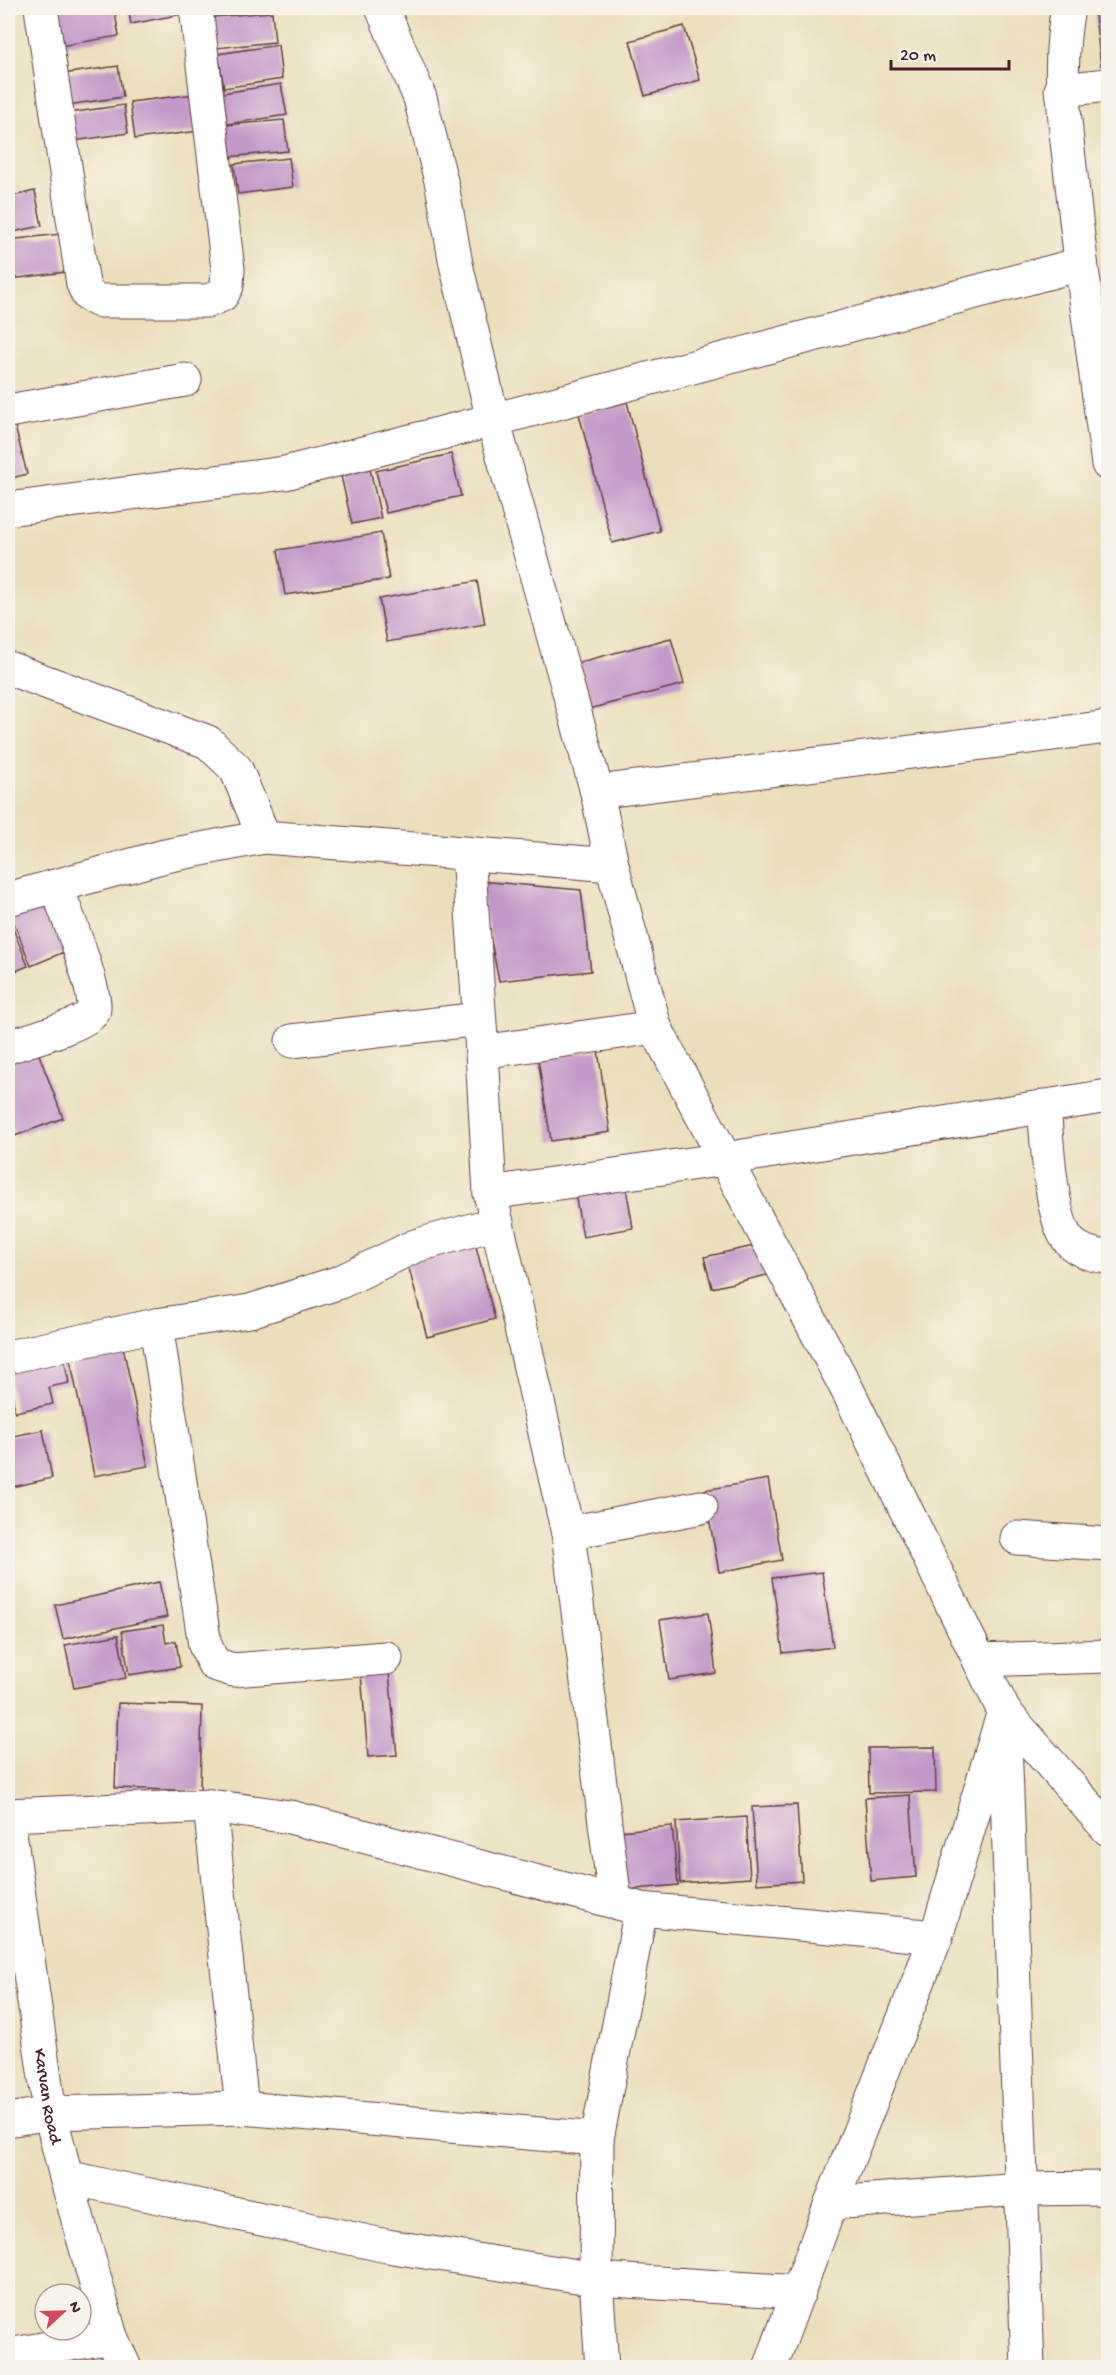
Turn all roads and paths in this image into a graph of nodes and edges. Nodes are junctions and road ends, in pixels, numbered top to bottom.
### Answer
1 (41, 8) edge
2 (196, 8) edge
3 (382, 8) edge
4 (1068, 8) edge
5 (1108, 85) edge
6 (1062, 90) junction
7 (1080, 264) junction
8 (185, 380) dead end
9 (8, 411) edge
10 (493, 420) junction
11 (1108, 464) edge
12 (8, 509) edge
13 (8, 668) edge
14 (1108, 727) edge
15 (597, 792) junction
16 (264, 837) junction
17 (468, 855) junction
18 (612, 865) junction
19 (56, 885) junction
20 (8, 899) edge
21 (479, 1019) junction
22 (655, 1027) junction
23 (292, 1041) dead end
24 (8, 1047) edge
25 (482, 1052) junction
26 (1108, 1096) edge
27 (1044, 1107) junction
28 (725, 1159) junction
29 (493, 1208) junction
30 (1108, 1257) edge
31 (156, 1325) junction
32 (8, 1357) edge
33 (701, 1507) dead end
34 (568, 1533) junction
35 (1017, 1538) dead end
36 (1108, 1544) edge
37 (1108, 1656) edge
38 (386, 1658) dead end
39 (979, 1660) junction
40 (1004, 1711) junction
41 (210, 1806) junction
42 (8, 1817) edge
43 (1108, 1829) edge
44 (628, 1905) junction
45 (936, 1937) junction
46 (242, 2108) junction
47 (50, 2113) junction
48 (8, 2120) edge
49 (597, 2139) junction
50 (66, 2177) junction
51 (1108, 2188) edge
52 (1021, 2189) junction
53 (831, 2203) junction
54 (596, 2278) junction
55 (799, 2292) junction
56 (111, 2337) junction
57 (8, 2355) edge
58 (125, 2367) edge
59 (602, 2367) edge
60 (770, 2367) edge
61 (1028, 2367) edge

1 - 2 street
3 - 10 street
4 - 6 street
5 - 6 street
6 - 7 street
7 - 10 street
7 - 11 street
8 - 9 street
10 - 12 street
10 - 15 street
13 - 16 street
14 - 15 street
15 - 18 street
16 - 17 street
16 - 19 street
17 - 18 street
17 - 21 street
18 - 22 street
19 - 20 street
19 - 24 street
21 - 23 street
21 - 25 street
22 - 25 street
22 - 28 street
25 - 29 street
26 - 27 street
27 - 28 street
27 - 30 street
28 - 29 street
28 - 39 street
29 - 31 street
29 - 34 street
31 - 32 street
31 - 38 street
33 - 34 street
34 - 44 street
35 - 36 street
37 - 39 street
39 - 40 street
40 - 43 street
40 - 45 street
40 - 52 street
41 - 42 street
41 - 44 street
41 - 46 street
42 - 47 street, Karvan Road
44 - 45 street
44 - 49 street
45 - 53 street
46 - 47 street
46 - 49 street
47 - 48 street
47 - 50 street, Karvan Road
49 - 54 street
50 - 54 street
50 - 56 street, Karvan Road
51 - 52 street
52 - 53 street
52 - 61 street
53 - 55 street
54 - 55 street
54 - 59 street
55 - 60 street
56 - 57 street
56 - 58 street, Karvan Road

